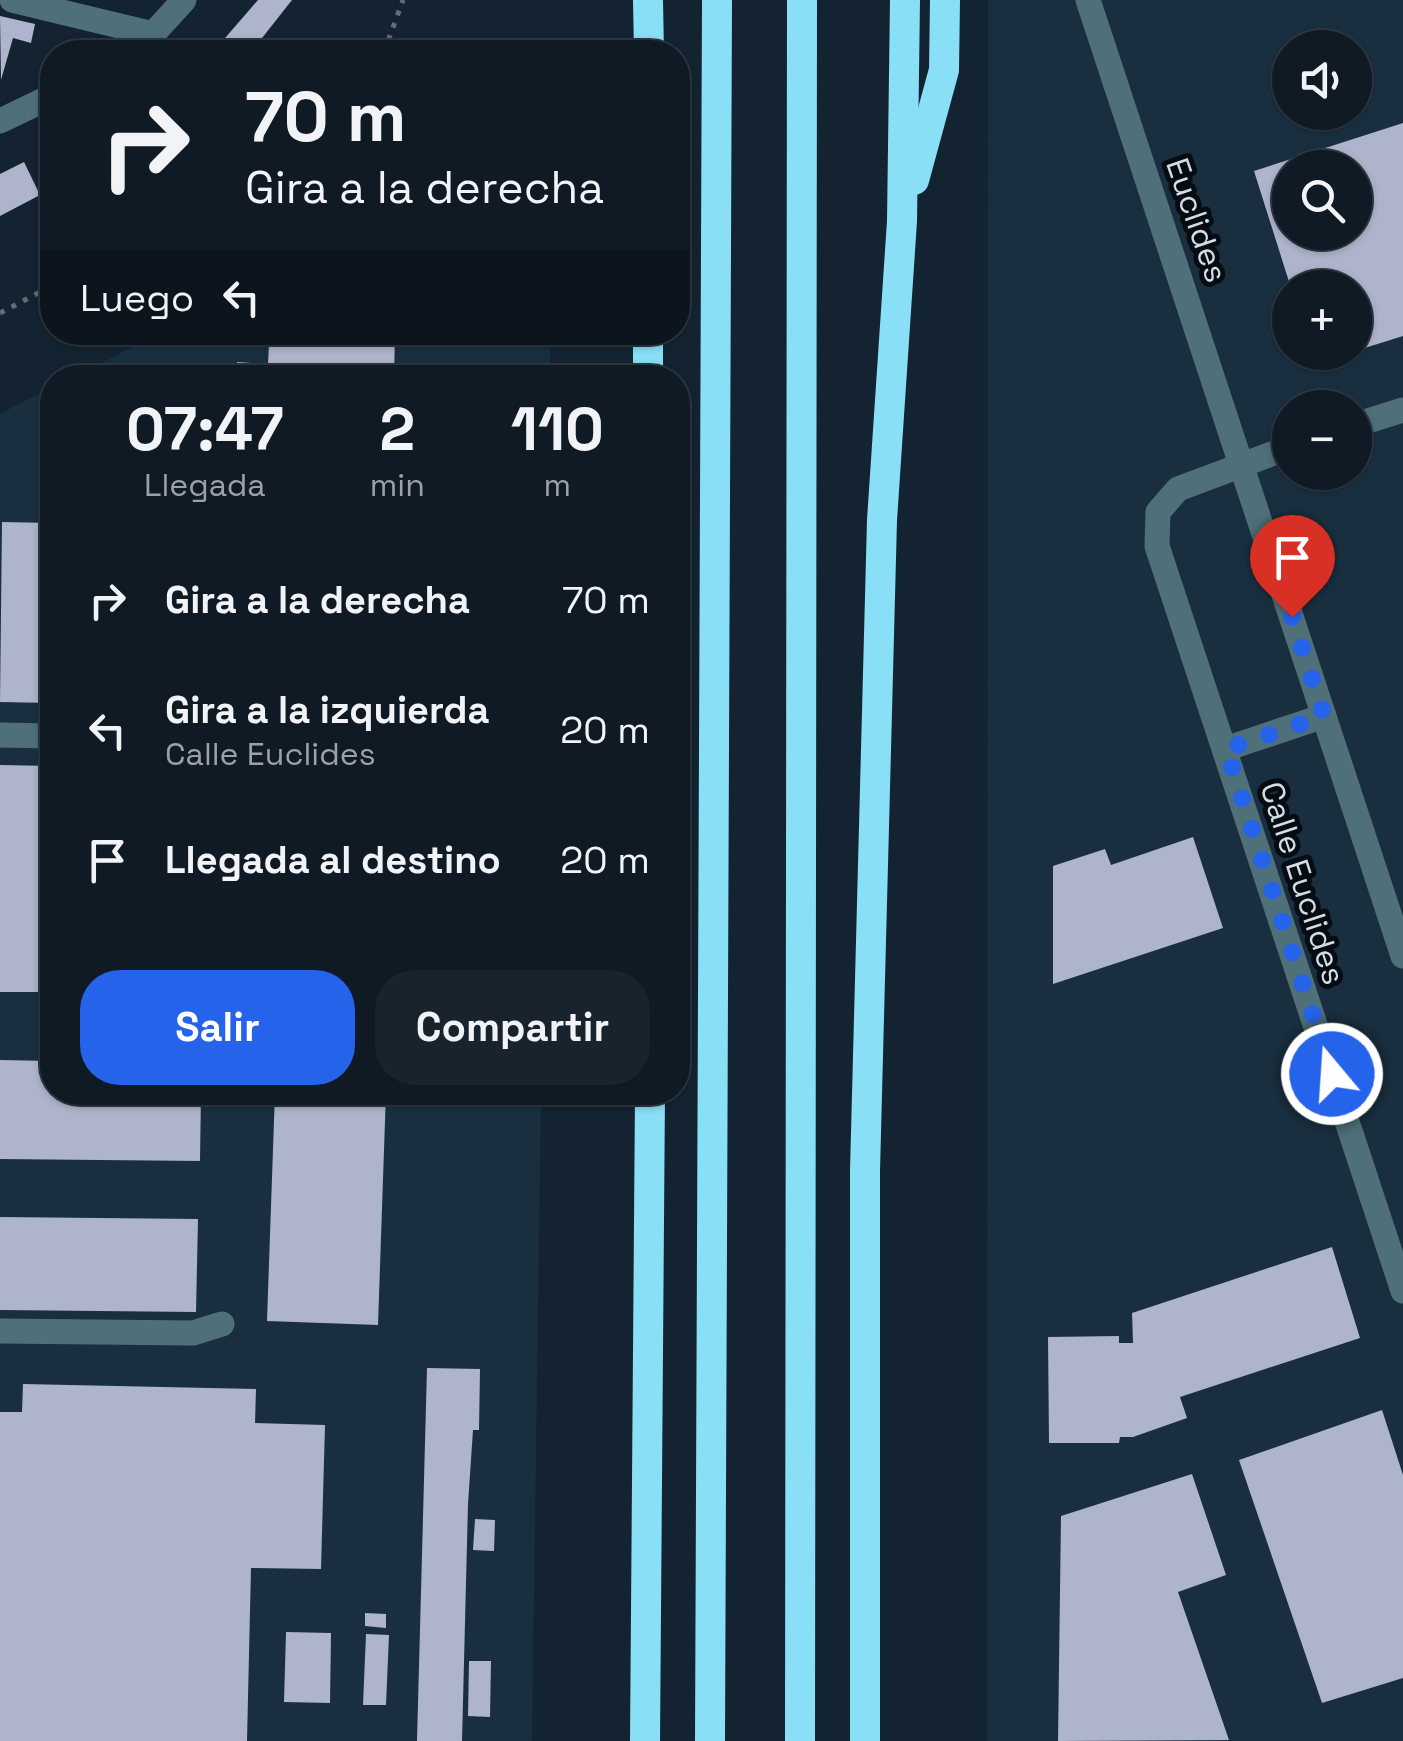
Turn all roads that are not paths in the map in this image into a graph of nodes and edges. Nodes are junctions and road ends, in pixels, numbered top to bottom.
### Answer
1 (12, 0) edge
2 (184, 0) edge
3 (649, 0) edge
4 (717, 0) edge
5 (802, 0) edge
6 (905, 0) edge
7 (945, 0) edge
8 (1088, 0) edge
9 (153, 34) junction
10 (145, 40) edge
11 (649, 40) edge
12 (40, 102) edge
13 (0, 121) edge
14 (902, 221) junction
15 (1403, 410) edge
16 (1372, 420) edge
17 (1272, 452) edge
18 (1242, 462) junction
19 (1324, 716) junction
20 (0, 735) edge
21 (40, 736) edge
22 (1226, 749) junction
23 (1403, 956) edge
24 (650, 1105) edge
25 (1403, 1291) edge
26 (222, 1324) dead end
27 (0, 1331) edge
28 (645, 1741) edge
29 (710, 1741) edge
30 (800, 1741) edge
31 (865, 1741) edge

1 - 9 street
2 - 9 street
3 - 11 highway
4 - 29 highway
5 - 30 highway
6 - 14 highway
7 - 14 highway
8 - 18 street, Euclides
9 - 10 street
12 - 13 street
14 - 31 highway
15 - 16 street
17 - 18 street, Calle Euclides
18 - 19 street
18 - 22 street, Calle Euclides
19 - 22 street
19 - 23 street
20 - 21 street
22 - 25 street, Calle Euclides
24 - 28 highway
26 - 27 street

